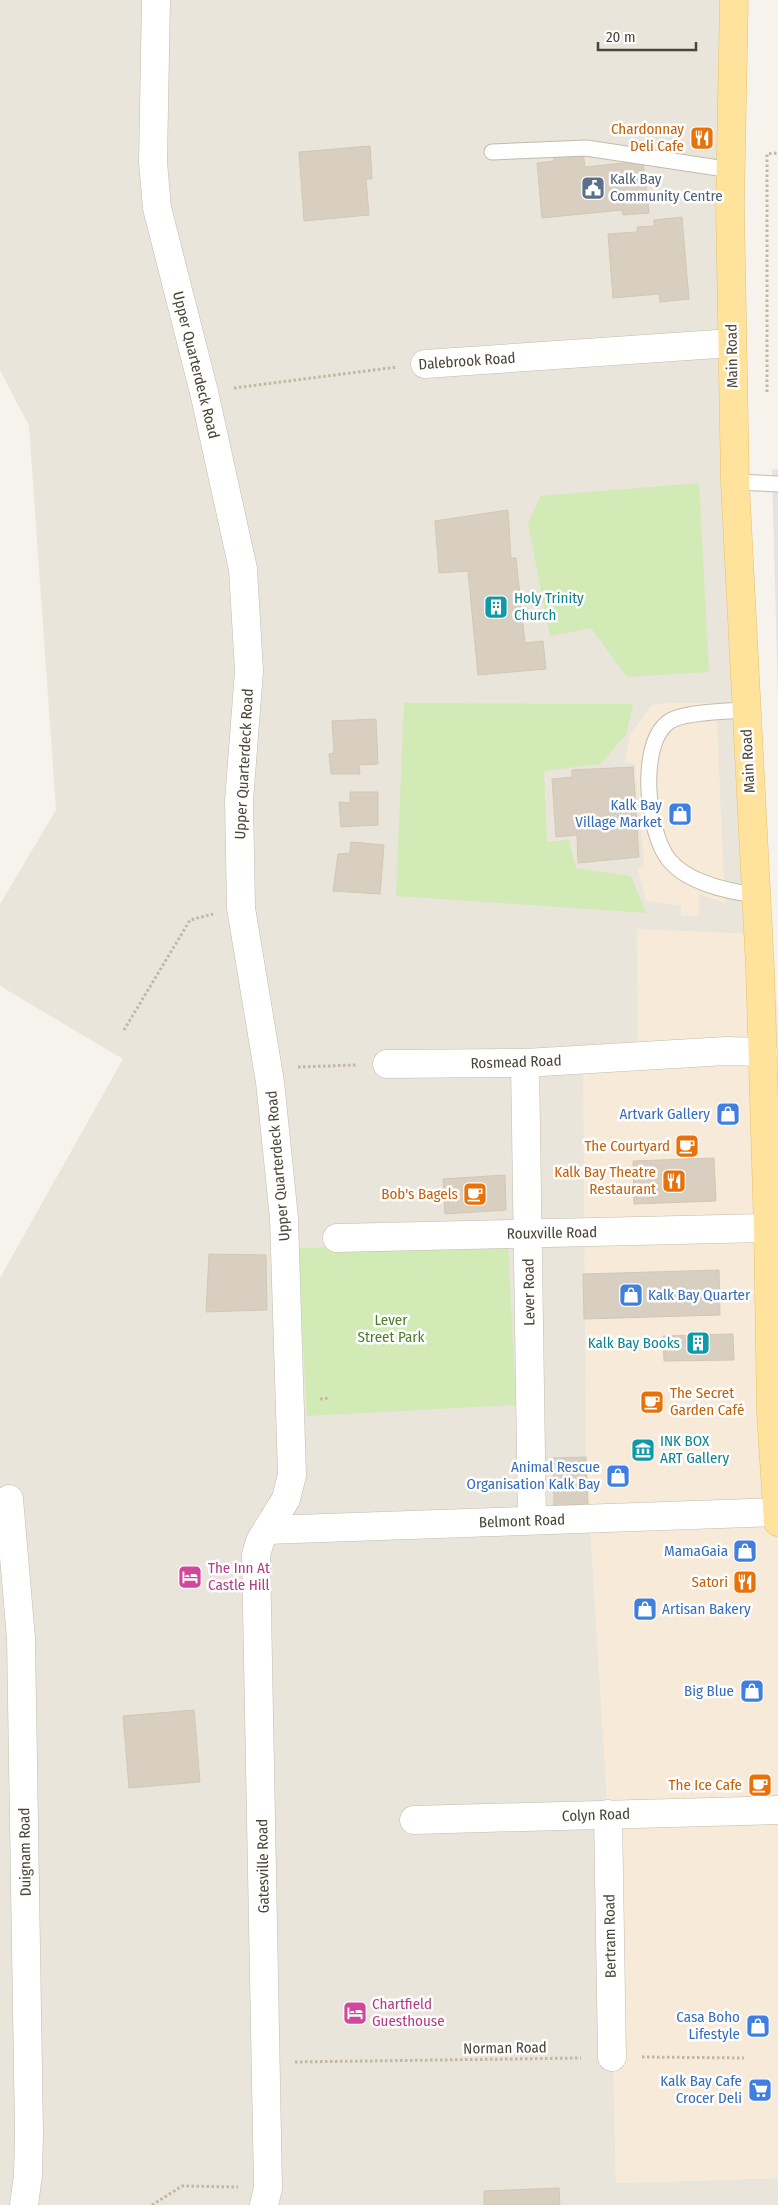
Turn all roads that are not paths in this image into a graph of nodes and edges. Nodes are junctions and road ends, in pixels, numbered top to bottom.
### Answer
1 (156, 0) edge
2 (734, 0) edge
3 (492, 152) dead end
4 (732, 170) junction
5 (732, 343) junction
6 (425, 364) road end
7 (734, 482) junction
8 (778, 484) edge
9 (745, 710) junction
10 (755, 895) junction
11 (769, 977) edge
12 (763, 1052) junction
13 (525, 1063) junction
14 (387, 1064) road end
15 (768, 1228) junction
16 (529, 1233) junction
17 (337, 1238) dead end
18 (9, 1499) dead end
19 (778, 1517) edge
20 (532, 1520) junction
21 (267, 1530) junction
22 (778, 1810) edge
23 (608, 1814) junction
24 (414, 1820) dead end
25 (612, 2057) road end
26 (266, 2196) edge
27 (24, 2205) edge

1 - 21 street, Upper Quarterdeck Road
2 - 4 main road, Main Road
3 - 4 lane
4 - 5 main road, Main Road
5 - 6 street, Dalebrook Road
5 - 7 main road, Main Road
7 - 8 lane
7 - 9 main road, Main Road
9 - 10 main road, Main Road
9 - 10 lane
10 - 11 main road, Main Road
11 - 12 main road, Main Road
12 - 13 street, Rosmead Road
12 - 15 main road, Main Road
13 - 14 street, Rosmead Road
13 - 16 street, Lever Road
15 - 16 street, Rouxville Road
15 - 19 main road, Main Road
16 - 17 street, Rouxville Road
16 - 20 street, Lever Road
18 - 27 street, Duignam Road
19 - 20 street, Belmont Road
20 - 21 street, Belmont Road
21 - 26 street, Gatesville Road
22 - 23 street, Colyn Road
23 - 24 street, Colyn Road
23 - 25 street, Bertram Road

